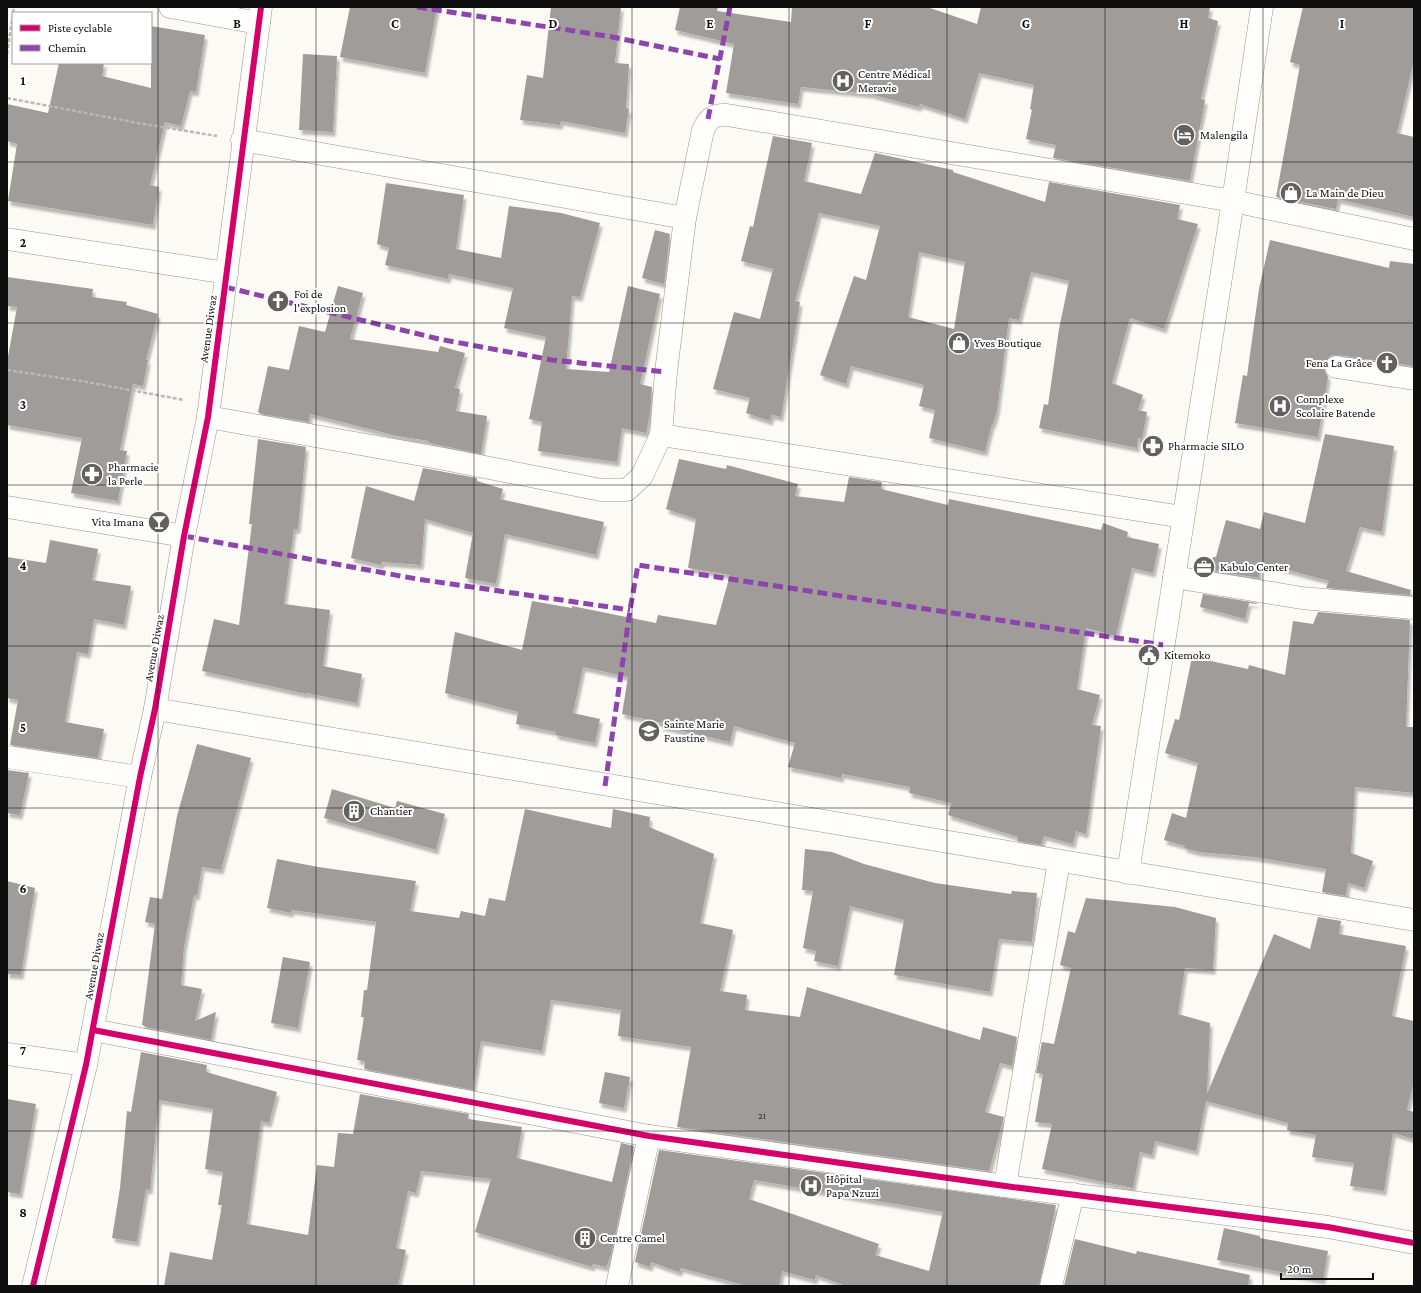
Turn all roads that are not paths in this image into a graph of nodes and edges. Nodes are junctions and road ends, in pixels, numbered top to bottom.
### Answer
1 (170, 7) edge
2 (1262, 7) edge
3 (260, 15) edge
4 (242, 140) junction
5 (1234, 200) junction
6 (685, 218) junction
7 (7, 239) edge
8 (1414, 239) edge
9 (227, 273) junction
10 (1336, 367) dead end
11 (1414, 379) edge
12 (208, 411) junction
13 (661, 435) junction
14 (7, 507) edge
15 (1183, 517) junction
16 (184, 536) junction
17 (1174, 577) junction
18 (1414, 608) edge
19 (155, 709) junction
20 (7, 757) edge
21 (140, 777) junction
22 (1059, 861) junction
23 (1128, 873) junction
24 (1414, 920) edge
25 (93, 1030) junction
26 (7, 1054) edge
27 (86, 1065) junction
28 (649, 1136) junction
29 (1005, 1186) junction
30 (1073, 1194) junction
31 (1414, 1243) edge
32 (33, 1286) edge
33 (617, 1286) edge
34 (1051, 1286) edge

1 - 3 street
2 - 5 street
3 - 4 street, Avenue Diwaz
4 - 6 street
4 - 9 street, Avenue Diwaz
5 - 6 street
5 - 8 street
5 - 15 street
6 - 13 street
7 - 9 street
9 - 12 street, Avenue Diwaz
10 - 11 street
12 - 13 street
12 - 16 street, Avenue Diwaz
13 - 15 street
14 - 16 street
15 - 17 street
16 - 19 street, Avenue Diwaz
17 - 18 street
17 - 23 street
19 - 21 street, Avenue Diwaz
19 - 22 street
20 - 21 street
21 - 25 street, Avenue Diwaz
22 - 23 street
22 - 29 street
23 - 24 street
25 - 27 street, Avenue Diwaz
25 - 28 street
26 - 27 street
27 - 32 street, Avenue Diwaz
28 - 29 street
28 - 33 street
29 - 30 street
30 - 31 street
30 - 34 street

